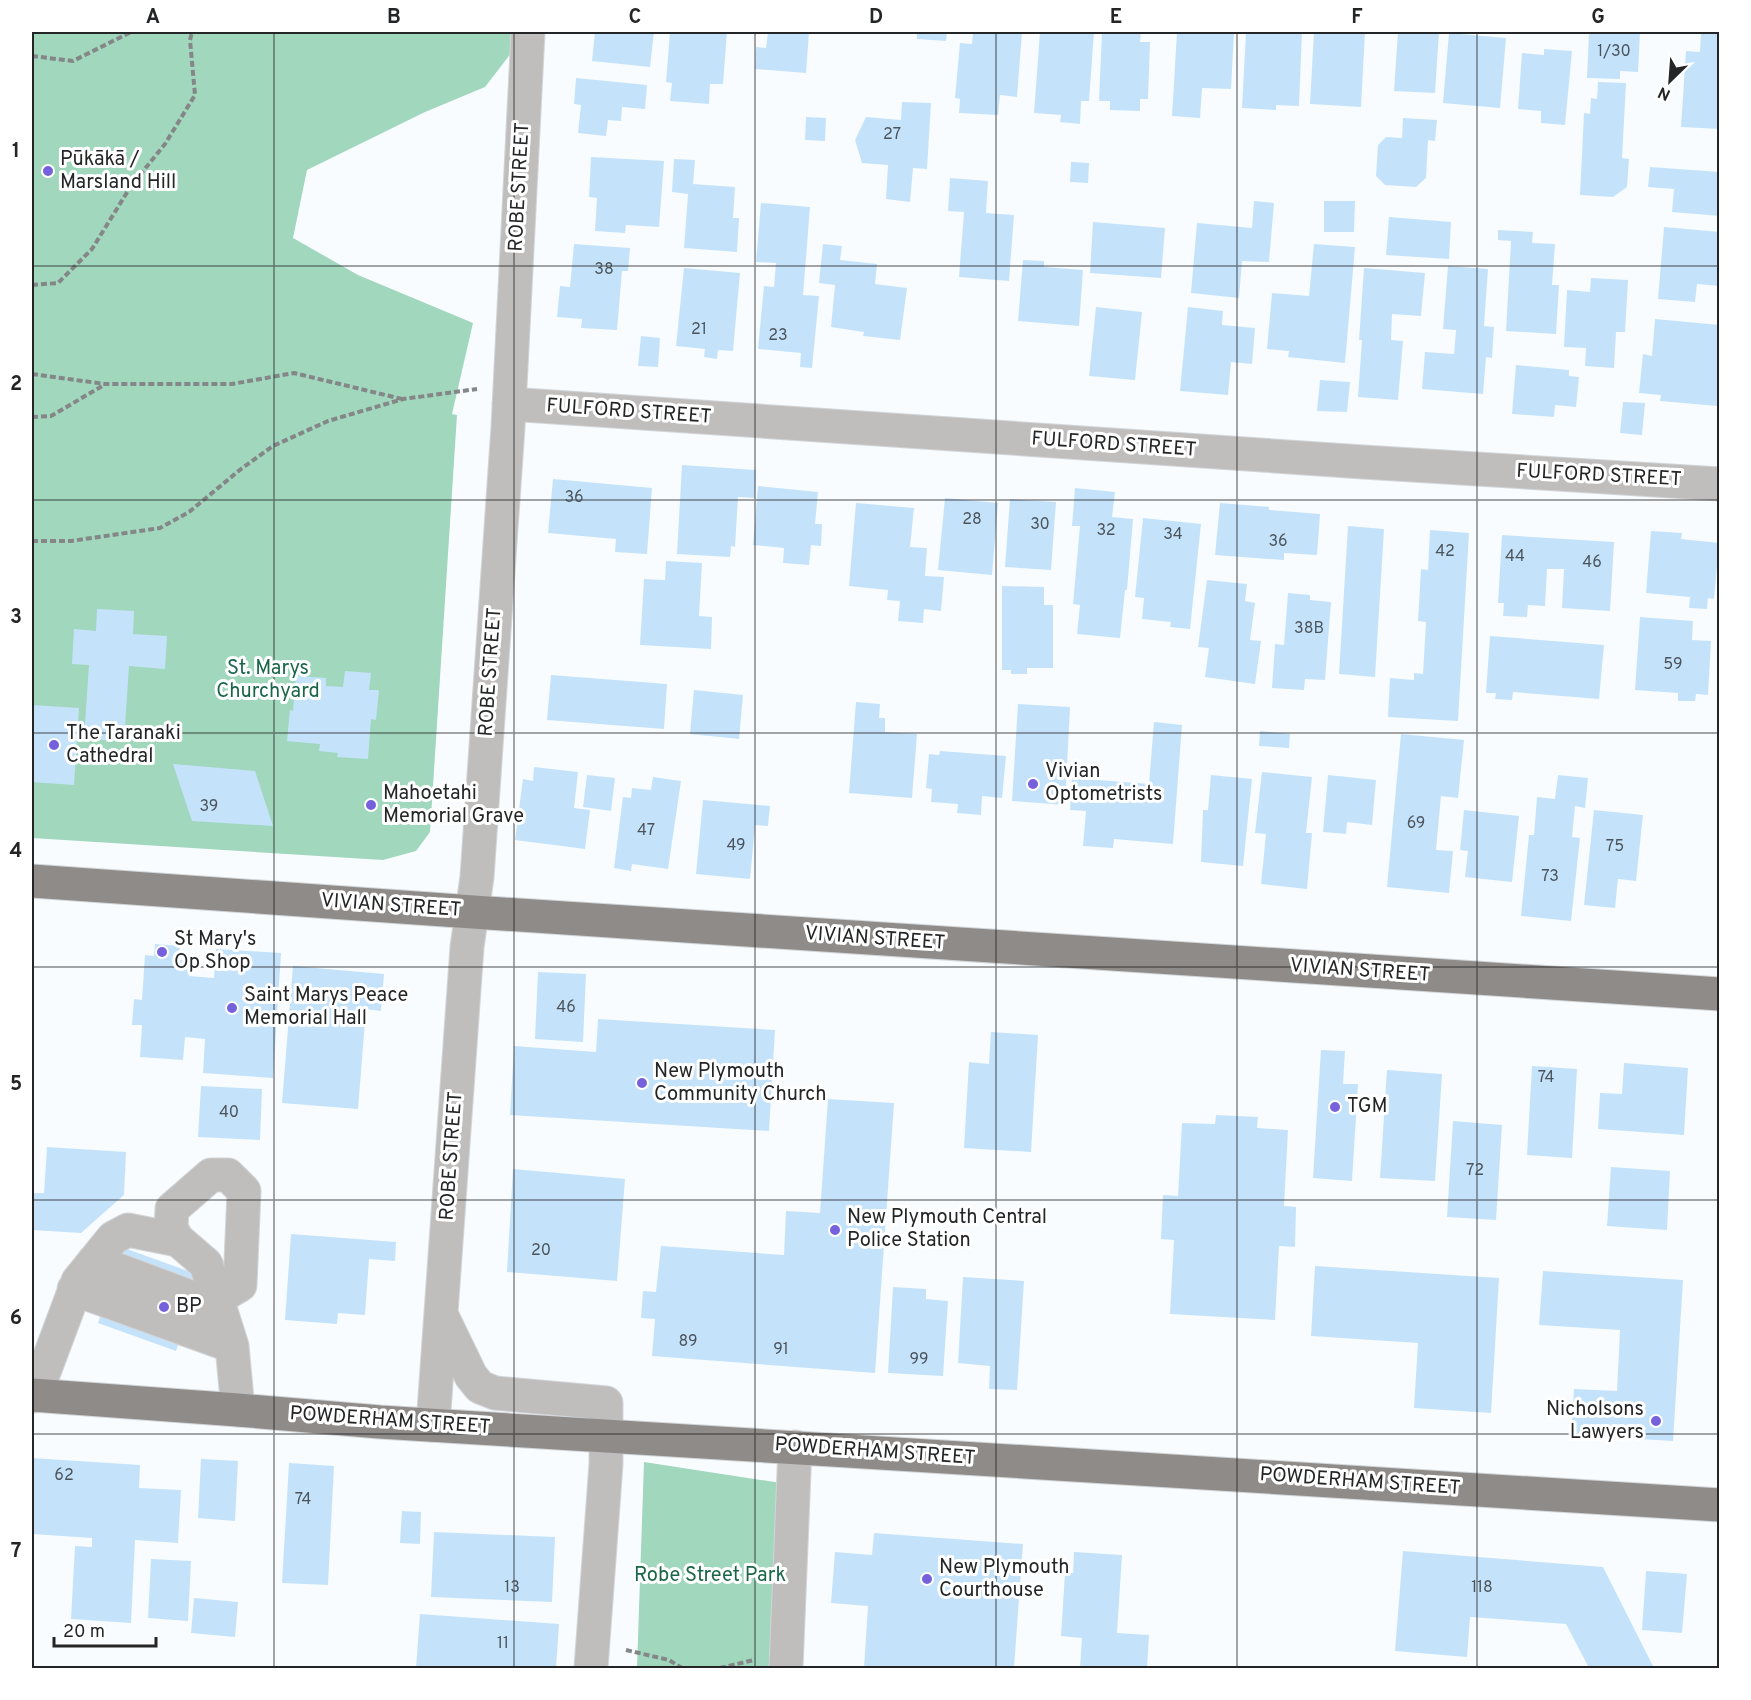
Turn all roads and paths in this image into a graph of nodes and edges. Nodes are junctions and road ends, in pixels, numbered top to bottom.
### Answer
1 (131, 32) edge
2 (192, 32) edge
3 (528, 32) edge
4 (32, 56) edge
5 (32, 285) edge
6 (32, 374) edge
7 (105, 384) junction
8 (509, 394) junction
9 (403, 399) junction
10 (32, 417) edge
11 (1719, 484) edge
12 (32, 541) edge
13 (32, 881) edge
14 (472, 912) junction
15 (1719, 994) edge
16 (178, 1240) junction
17 (94, 1261) junction
18 (74, 1289) junction
19 (219, 1303) junction
20 (440, 1312) junction
21 (232, 1346) junction
22 (33, 1396) edge
23 (238, 1410) junction
24 (433, 1425) junction
25 (606, 1437) junction
26 (795, 1447) junction
27 (1719, 1504) edge
28 (591, 1655) edge
29 (682, 1668) edge
30 (786, 1668) edge

1 - 4 path
2 - 5 path
3 - 8 street, ROBE STREET
6 - 7 path
7 - 9 path
7 - 10 path
8 - 9 path
8 - 11 street, FULFORD STREET
8 - 14 street, ROBE STREET
9 - 12 path
13 - 14 main road, VIVIAN STREET
14 - 15 main road, VIVIAN STREET
14 - 20 street, ROBE STREET
16 - 17 street
16 - 19 street
16 - 19 street
17 - 18 street
17 - 19 street
18 - 21 street
18 - 22 street
19 - 21 street
20 - 24 street, ROBE STREET
20 - 25 street
21 - 23 street
22 - 23 main road, POWDERHAM STREET
23 - 24 main road, POWDERHAM STREET
24 - 25 main road, POWDERHAM STREET
25 - 26 main road, POWDERHAM STREET
25 - 28 street
26 - 27 main road, POWDERHAM STREET
26 - 30 street
28 - 29 path

